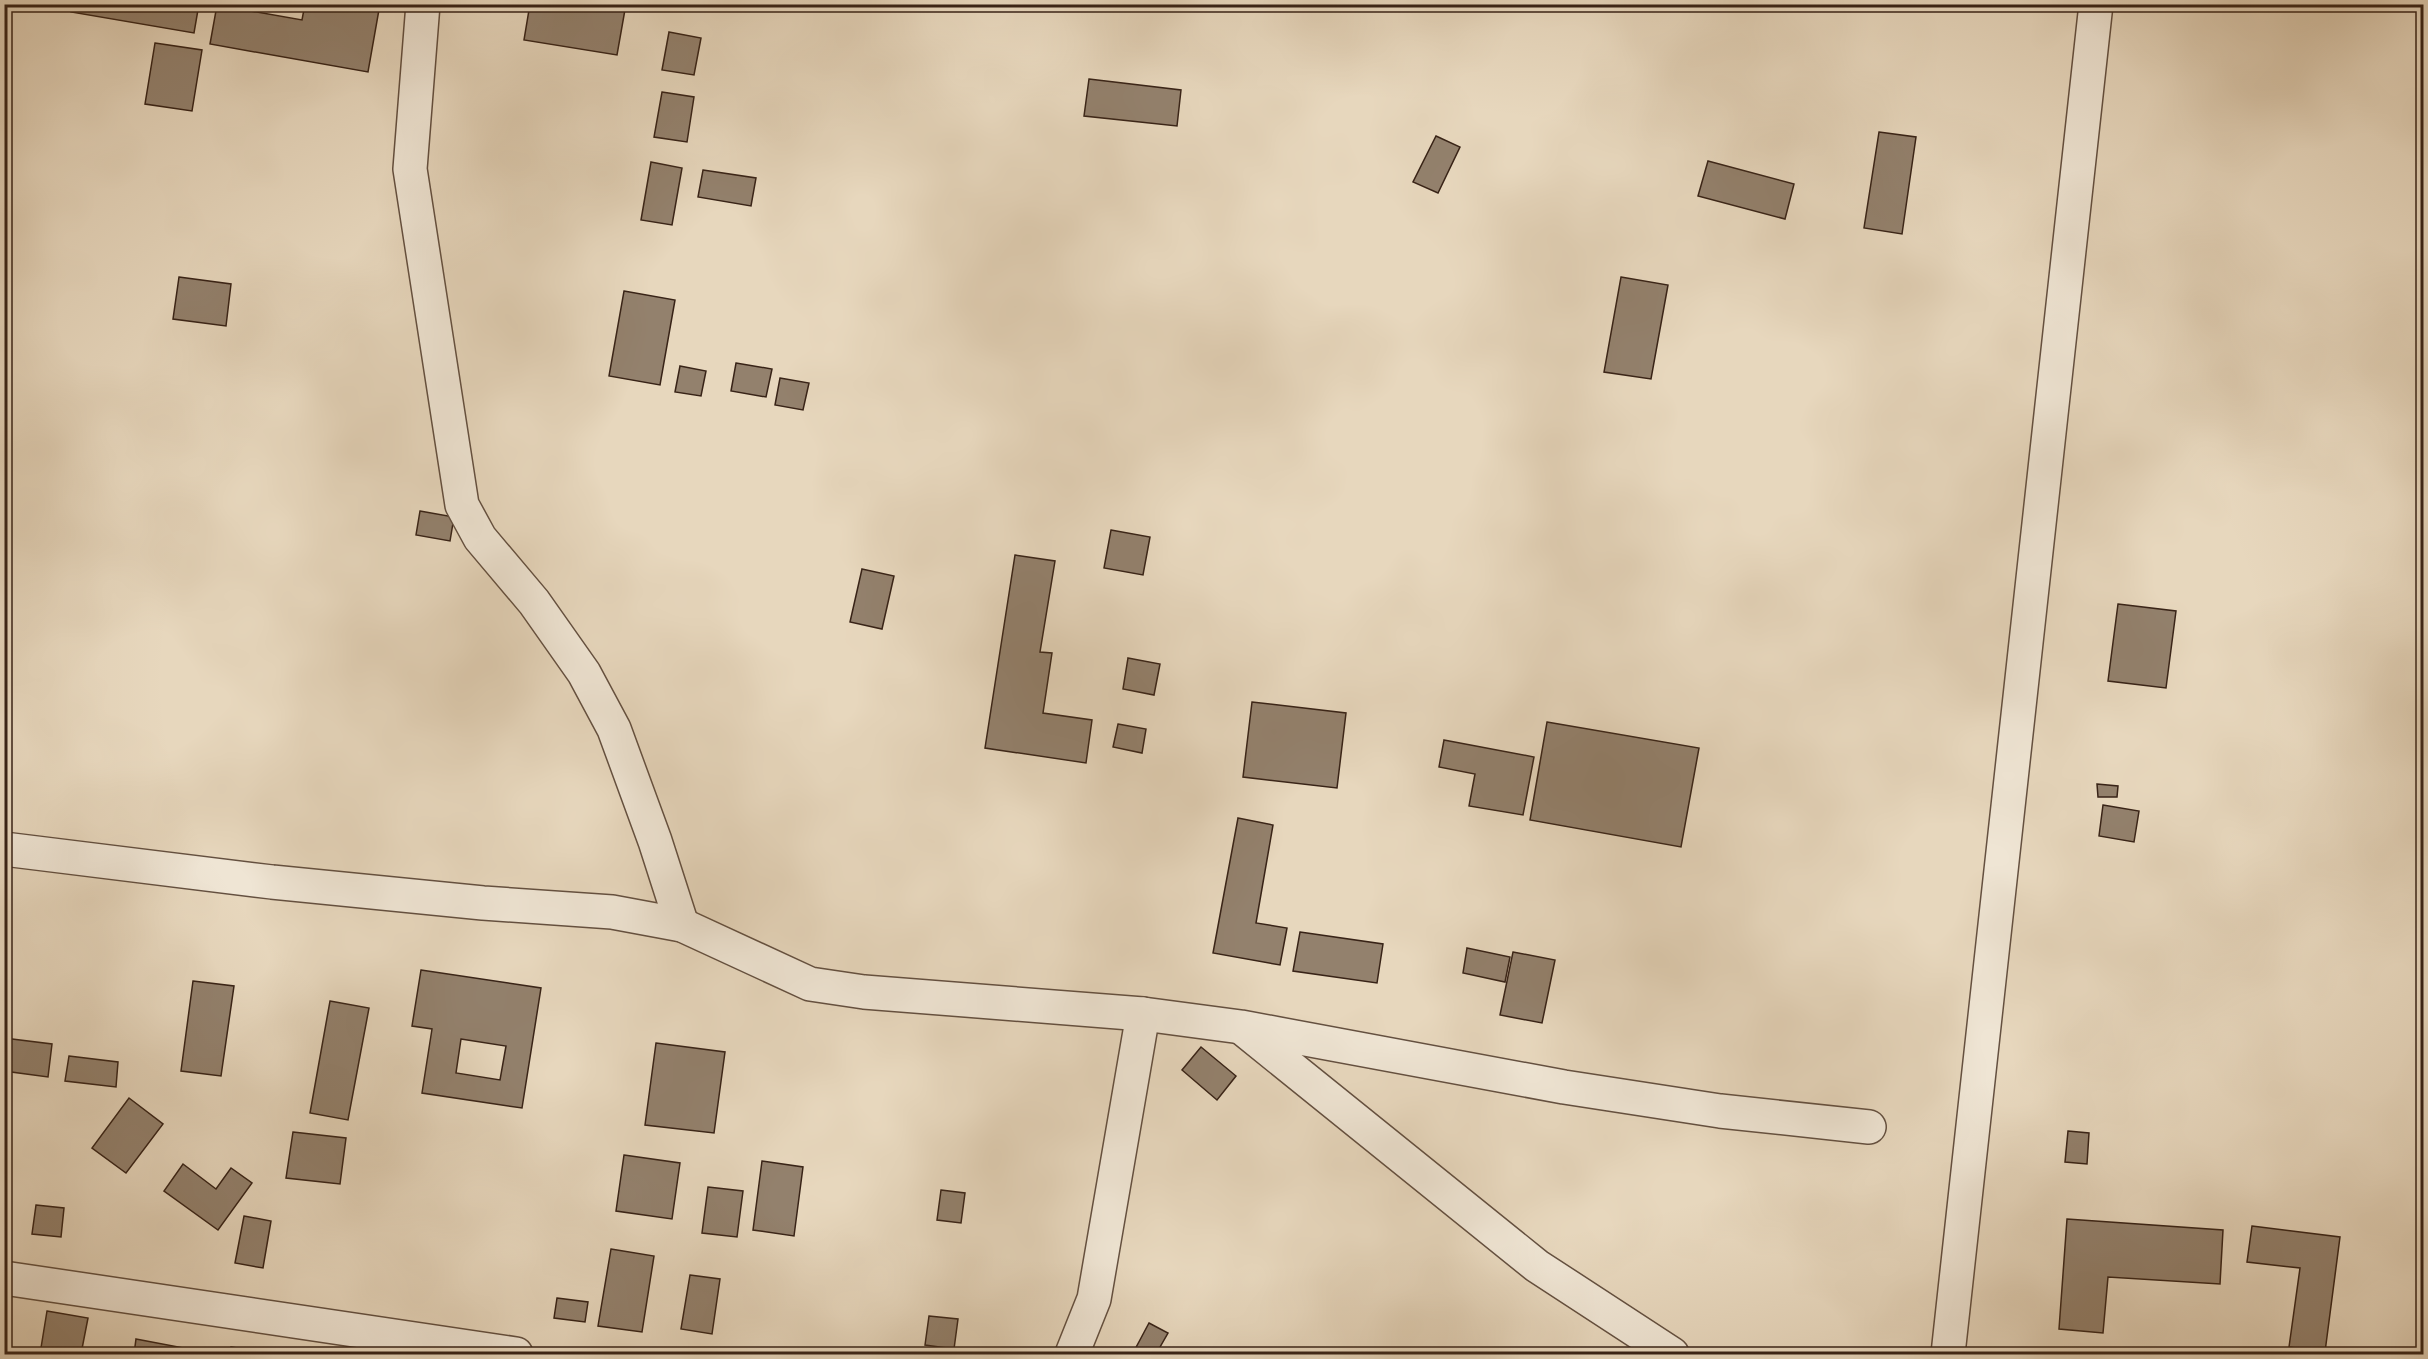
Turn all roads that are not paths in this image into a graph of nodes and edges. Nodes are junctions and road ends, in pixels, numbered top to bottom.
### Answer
1 (423, 4) edge
2 (2096, 4) edge
3 (4, 849) edge
4 (682, 925) junction
5 (1143, 1014) junction
6 (1241, 1027) junction
7 (1869, 1127) dead end
8 (4, 1278) edge
9 (516, 1354) edge
10 (1072, 1354) edge
11 (1672, 1354) edge
12 (1948, 1354) edge

1 - 4 street
2 - 12 street
3 - 4 street
4 - 5 street
5 - 6 street
5 - 10 street
6 - 7 street
6 - 11 street
8 - 9 street

